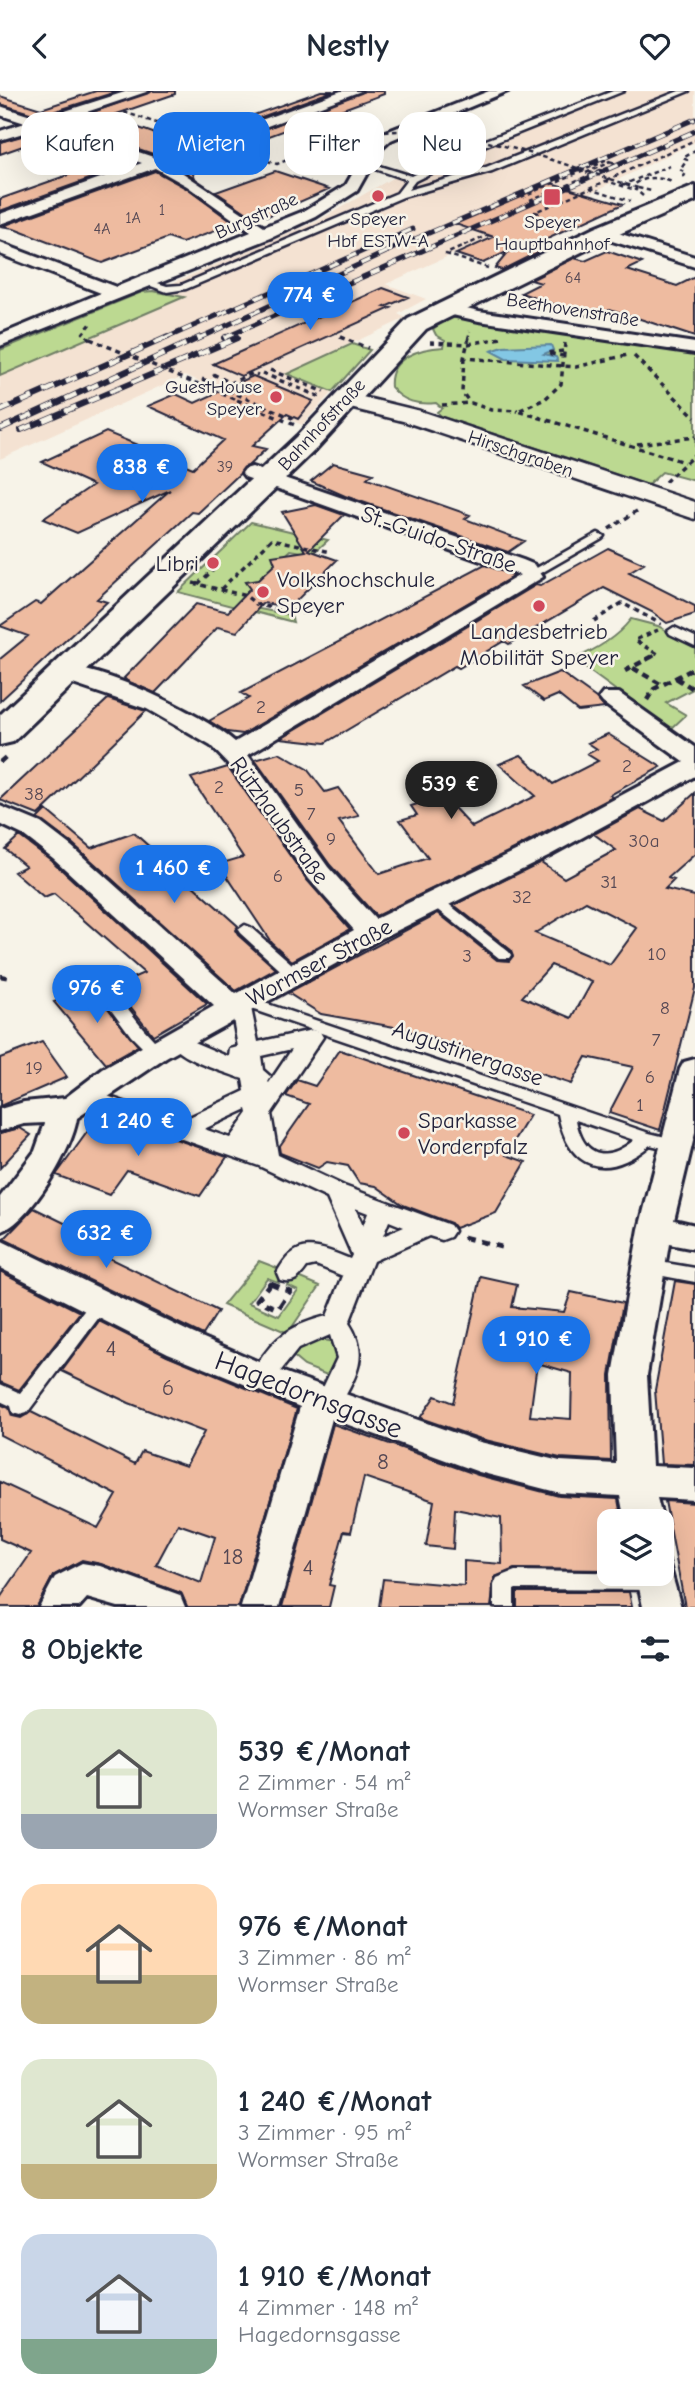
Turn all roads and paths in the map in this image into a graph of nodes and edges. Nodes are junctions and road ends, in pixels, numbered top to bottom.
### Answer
1 (142, 91) edge
2 (500, 91) edge
3 (620, 91) edge
4 (685, 91) edge
5 (351, 92) edge
6 (101, 104) junction
7 (0, 110) edge
8 (76, 112) edge
9 (21, 117) edge
10 (153, 122) edge
11 (270, 122) edge
12 (21, 130) edge
13 (384, 135) edge
14 (0, 137) edge
15 (384, 140) edge
16 (695, 140) edge
17 (695, 151) edge
18 (610, 162) junction
19 (153, 164) edge
20 (670, 166) dead end
21 (384, 169) edge
22 (626, 171) junction
23 (587, 172) junction
24 (662, 174) dead end
25 (178, 175) edge
26 (360, 175) edge
27 (649, 175) junction
28 (640, 176) junction
29 (412, 179) junction
30 (606, 181) junction
31 (622, 185) junction
32 (684, 185) edge
33 (590, 188) junction
34 (541, 190) junction
35 (553, 192) junction
36 (655, 192) dead end
37 (400, 195) junction
38 (640, 206) dead end
39 (544, 215) dead end
40 (0, 219) edge
41 (602, 233) junction
42 (265, 235) junction
43 (489, 235) dead end
44 (0, 249) edge
45 (23, 258) junction
46 (695, 262) edge
47 (0, 266) edge
48 (499, 272) dead end
49 (148, 283) junction
50 (118, 294) junction
51 (445, 308) junction
52 (470, 331) dead end
53 (340, 337) dead end
54 (511, 337) dead end
55 (90, 339) dead end
56 (558, 339) dead end
57 (0, 341) edge
58 (425, 342) dead end
59 (468, 344) junction
60 (695, 348) edge
61 (625, 350) dead end
62 (375, 351) dead end
63 (633, 353) junction
64 (464, 358) junction
65 (565, 367) junction
66 (270, 370) dead end
67 (213, 375) dead end
68 (202, 379) dead end
69 (231, 383) junction
70 (302, 383) junction
71 (221, 387) junction
72 (295, 387) junction
73 (304, 390) junction
74 (296, 394) dead end
75 (337, 399) junction
76 (471, 403) junction
77 (438, 405) dead end
78 (518, 411) junction
79 (695, 417) edge
80 (312, 429) junction
81 (695, 437) edge
82 (635, 445) junction
83 (695, 454) edge
84 (684, 462) junction
85 (261, 476) junction
86 (643, 504) junction
87 (695, 511) edge
88 (598, 536) joint
89 (331, 552) dead end
90 (532, 573) junction
91 (184, 581) dead end
92 (221, 590) junction
93 (317, 609) dead end
94 (594, 621) dead end
95 (656, 621) dead end
96 (670, 629) joint
97 (695, 642) edge
98 (632, 667) junction
99 (695, 668) edge
100 (625, 671) dead end
101 (63, 673) junction
102 (675, 678) junction
103 (662, 685) junction
104 (695, 689) edge
105 (620, 704) joint
106 (0, 734) edge
107 (233, 753) junction
108 (695, 758) edge
109 (695, 766) edge
110 (0, 814) edge
111 (436, 901) junction
112 (245, 930) dead end
113 (372, 932) junction
114 (504, 955) dead end
115 (295, 975) junction
116 (0, 976) edge
117 (10, 978) dead end
118 (102, 986) dead end
119 (241, 1008) junction
120 (170, 1048) junction
121 (249, 1051) junction
122 (212, 1059) junction
123 (695, 1069) edge
124 (256, 1094) junction
125 (107, 1104) dead end
126 (566, 1111) junction
127 (62, 1112) junction
128 (0, 1120) edge
129 (183, 1130) junction
130 (662, 1142) junction
131 (235, 1149) junction
132 (267, 1160) junction
133 (336, 1192) junction
134 (382, 1209) junction
135 (0, 1220) edge
136 (435, 1228) junction
137 (655, 1229) junction
138 (695, 1237) edge
139 (501, 1247) dead end
140 (0, 1253) edge
141 (360, 1263) junction
142 (647, 1267) junction
143 (695, 1275) edge
144 (280, 1278) junction
145 (100, 1303) junction
146 (336, 1324) junction
147 (270, 1366) dead end
148 (0, 1392) edge
149 (327, 1397) junction
150 (635, 1482) junction
151 (695, 1484) edge
152 (641, 1509) edge
153 (658, 1587) edge
154 (58, 1607) edge
155 (166, 1607) edge
156 (260, 1607) edge
157 (504, 1607) edge

1 - 6 street
2 - 15 street, Burgstraße
3 - 29 lane
4 - 37 lane
5 - 11 street
6 - 8 street
6 - 10 path
7 - 9 street
12 - 14 street
13 - 23 path, bridge
16 - 22 path
17 - 32 path
18 - 23 path
18 - 34 path
18 - 35 path
19 - 40 street
20 - 27 path
21 - 29 lane
22 - 28 path
22 - 30 path
23 - 36 path, bridge
24 - 27 path
25 - 42 street
26 - 42 street, Burgstraße
27 - 28 path
28 - 31 path
29 - 37 lane
30 - 31 path
30 - 33 path
31 - 32 path
32 - 41 main road, Bahnhofstraße
33 - 38 path
33 - 39 path
34 - 35 path
34 - 35 path
37 - 49 lane
41 - 46 street
41 - 51 main road, Bahnhofstraße
42 - 49 street, Burgstraße
43 - 48 path
44 - 45 street
45 - 47 street
45 - 50 street
49 - 50 street, Burgstraße
50 - 57 street, Burgstraße
51 - 60 street, Beethovenstraße
51 - 75 main road, Bahnhofstraße
52 - 59 path
53 - 62 path
54 - 59 path
55 - 80 path, bridge
56 - 65 path
58 - 59 path
59 - 64 path
61 - 63 path
63 - 65 path
63 - 79 path
64 - 65 path
64 - 76 path
65 - 78 path
66 - 70 path
67 - 69 path
68 - 71 path
69 - 71 path
69 - 72 path
70 - 72 path
70 - 75 path
71 - 80 path
72 - 73 path
73 - 74 path
73 - 75 path
75 - 80 main road, Bahnhofstraße
75 - 86 street, Hirschgraben
76 - 77 path
76 - 78 path
78 - 82 path
80 - 85 main road, Bahnhofstraße
81 - 82 path
82 - 84 path
83 - 84 path
84 - 86 path
85 - 90 street, St.-Guido-Straße
85 - 101 main road, Bahnhofstraße
86 - 87 street, Hirschgraben
86 - 88 path
88 - 90 lane
89 - 92 path
90 - 107 street, St.-Guido-Straße
91 - 92 path
92 - 93 path
94 - 95 path
96 - 97 lane
96 - 98 path
98 - 100 path
98 - 103 path
99 - 102 path
101 - 106 main road, Bahnhofstraße
101 - 107 street, Rützhaubstraße
102 - 103 path
102 - 104 path
103 - 105 path
105 - 108 street
107 - 113 street, Rützhaubstraße
109 - 111 street, Wormser Straße
110 - 119 street
111 - 113 street, Wormser Straße
111 - 114 lane
112 - 115 lane
113 - 115 street, Wormser Straße
115 - 119 street, Wormser Straße
116 - 117 path
118 - 120 lane
119 - 120 street, Wormser Straße
119 - 121 street
119 - 126 lane, Augustinergasse
120 - 122 street
120 - 127 street, Wormser Straße
121 - 122 street
121 - 124 street
121 - 124 street
122 - 124 street
123 - 130 street
124 - 129 street
124 - 131 street
124 - 132 street
125 - 129 street
126 - 130 lane, Augustinergasse
126 - 130 lane
127 - 128 street
127 - 135 street
129 - 131 street
130 - 137 street
131 - 132 street
132 - 133 street
133 - 134 street
133 - 141 street
134 - 136 street
134 - 141 street
136 - 139 path
136 - 141 street
137 - 138 street
137 - 142 street
140 - 145 street, Hagedornsgasse
141 - 144 street
141 - 146 street
142 - 143 lane
142 - 150 street
144 - 144 path
145 - 148 lane
145 - 149 street, Hagedornsgasse
146 - 147 street
146 - 149 street
149 - 150 street, Hagedornsgasse
149 - 156 street
150 - 151 street, Hagedornsgasse
150 - 152 street
153 - 157 lane
154 - 155 street

